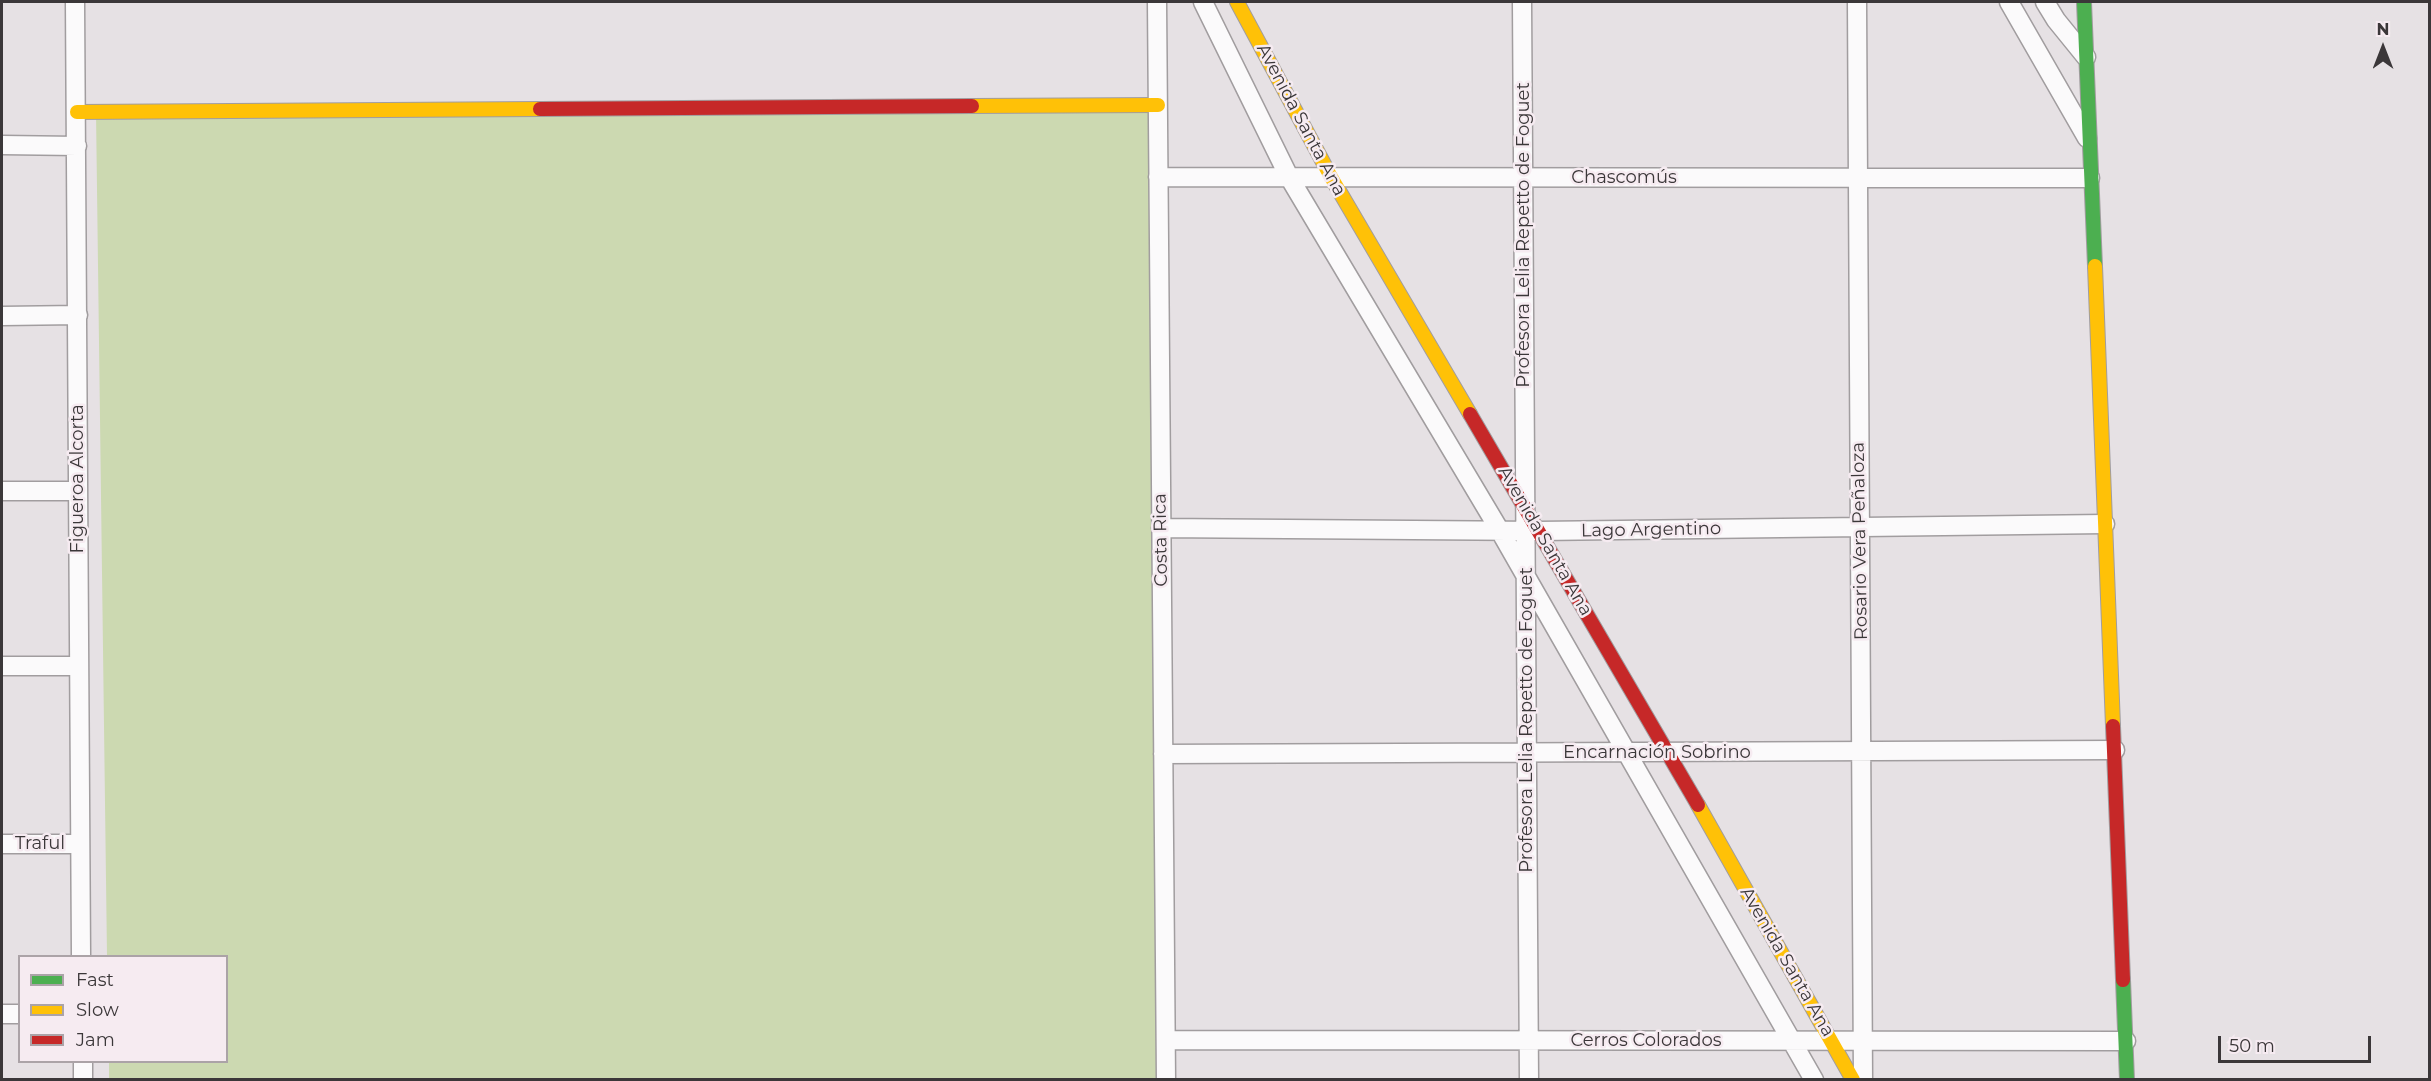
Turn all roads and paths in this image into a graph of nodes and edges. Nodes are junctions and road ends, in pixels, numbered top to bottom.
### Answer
1 (75, 2) edge
2 (1156, 2) edge
3 (1203, 2) edge
4 (1238, 2) edge
5 (1522, 2) edge
6 (1857, 2) edge
7 (2009, 2) edge
8 (2045, 2) edge
9 (2084, 2) edge
10 (2086, 57) junction
11 (1158, 105) junction
12 (77, 112) junction
13 (2091, 145) junction
14 (2, 146) edge
15 (77, 146) junction
16 (1158, 177) junction
17 (1289, 177) junction
18 (1331, 177) junction
19 (1523, 178) junction
20 (1857, 178) junction
21 (2090, 178) junction
22 (78, 315) junction
23 (2, 316) edge
24 (2, 491) edge
25 (78, 491) junction
26 (1526, 508) junction
27 (2105, 524) junction
28 (1859, 527) junction
29 (1161, 528) junction
30 (1500, 531) junction
31 (1533, 531) junction
32 (1527, 579) junction
33 (2, 666) edge
34 (80, 666) junction
35 (2115, 750) junction
36 (1862, 752) junction
37 (1626, 753) junction
38 (1669, 753) junction
39 (1163, 754) junction
40 (1527, 754) junction
41 (2, 843) edge
42 (79, 844) junction
43 (81, 955) edge
44 (2, 1014) edge
45 (18, 1014) edge
46 (1166, 1040) junction
47 (1529, 1041) junction
48 (1792, 1041) junction
49 (1832, 1041) junction
50 (1864, 1041) junction
51 (2126, 1041) junction
52 (83, 1063) edge
53 (83, 1080) edge
54 (1166, 1080) edge
55 (1529, 1080) edge
56 (1814, 1080) edge
57 (1853, 1080) edge
58 (1863, 1080) edge
59 (2127, 1080) edge

1 - 12 street, Figueroa Alcorta
2 - 11 street, Costa Rica
3 - 17 street, Avenida Santa Ana
4 - 18 street, Avenida Santa Ana
5 - 19 street, Profesora Lelia Repetto de Foguet
6 - 20 street, Rosario Vera Peñaloza
7 - 13 street
8 - 10 street
9 - 10 street
10 - 13 street
11 - 12 street
11 - 16 street, Costa Rica
12 - 15 street, Figueroa Alcorta
13 - 21 street
14 - 15 street
15 - 22 street, Figueroa Alcorta
16 - 17 street, Chascomús
16 - 29 street, Costa Rica
17 - 18 street, Chascomús
17 - 30 street, Avenida Santa Ana
18 - 19 street, Chascomús
18 - 26 street, Avenida Santa Ana
19 - 20 street, Chascomús
19 - 26 street, Profesora Lelia Repetto de Foguet
20 - 21 street, Chascomús
20 - 28 street, Rosario Vera Peñaloza
21 - 27 street
22 - 23 street
22 - 25 street, Figueroa Alcorta
24 - 25 street
25 - 34 street, Figueroa Alcorta
26 - 31 street, Profesora Lelia Repetto de Foguet
27 - 28 street, Lago Argentino
27 - 35 street
28 - 31 street, Lago Argentino
28 - 36 street, Rosario Vera Peñaloza
29 - 30 street, Lago Argentino
29 - 39 street, Costa Rica
30 - 31 street, Lago Argentino
30 - 32 street, Avenida Santa Ana
31 - 32 street, Profesora Lelia Repetto de Foguet
31 - 38 street, Avenida Santa Ana
32 - 37 street, Avenida Santa Ana
32 - 40 street, Profesora Lelia Repetto de Foguet
33 - 34 street
34 - 42 street, Figueroa Alcorta
35 - 36 street, Encarnación Sobrino
35 - 51 street
36 - 38 street, Encarnación Sobrino
36 - 50 street, Rosario Vera Peñaloza
37 - 38 street, Encarnación Sobrino
37 - 40 street, Encarnación Sobrino
37 - 48 street, Avenida Santa Ana
38 - 49 street, Avenida Santa Ana
39 - 40 street, Encarnación Sobrino
39 - 46 street, Costa Rica
40 - 47 street, Profesora Lelia Repetto de Foguet
41 - 42 street, Traful
42 - 43 street, Figueroa Alcorta
44 - 45 street
46 - 47 street, Cerros Colorados
46 - 54 street, Costa Rica
47 - 48 street, Cerros Colorados
47 - 55 street, Profesora Lelia Repetto de Foguet
48 - 49 street, Cerros Colorados
48 - 56 street, Avenida Santa Ana
49 - 50 street, Cerros Colorados
49 - 57 street, Avenida Santa Ana
50 - 51 street, Cerros Colorados
50 - 58 street, Rosario Vera Peñaloza
51 - 59 street
52 - 53 street

